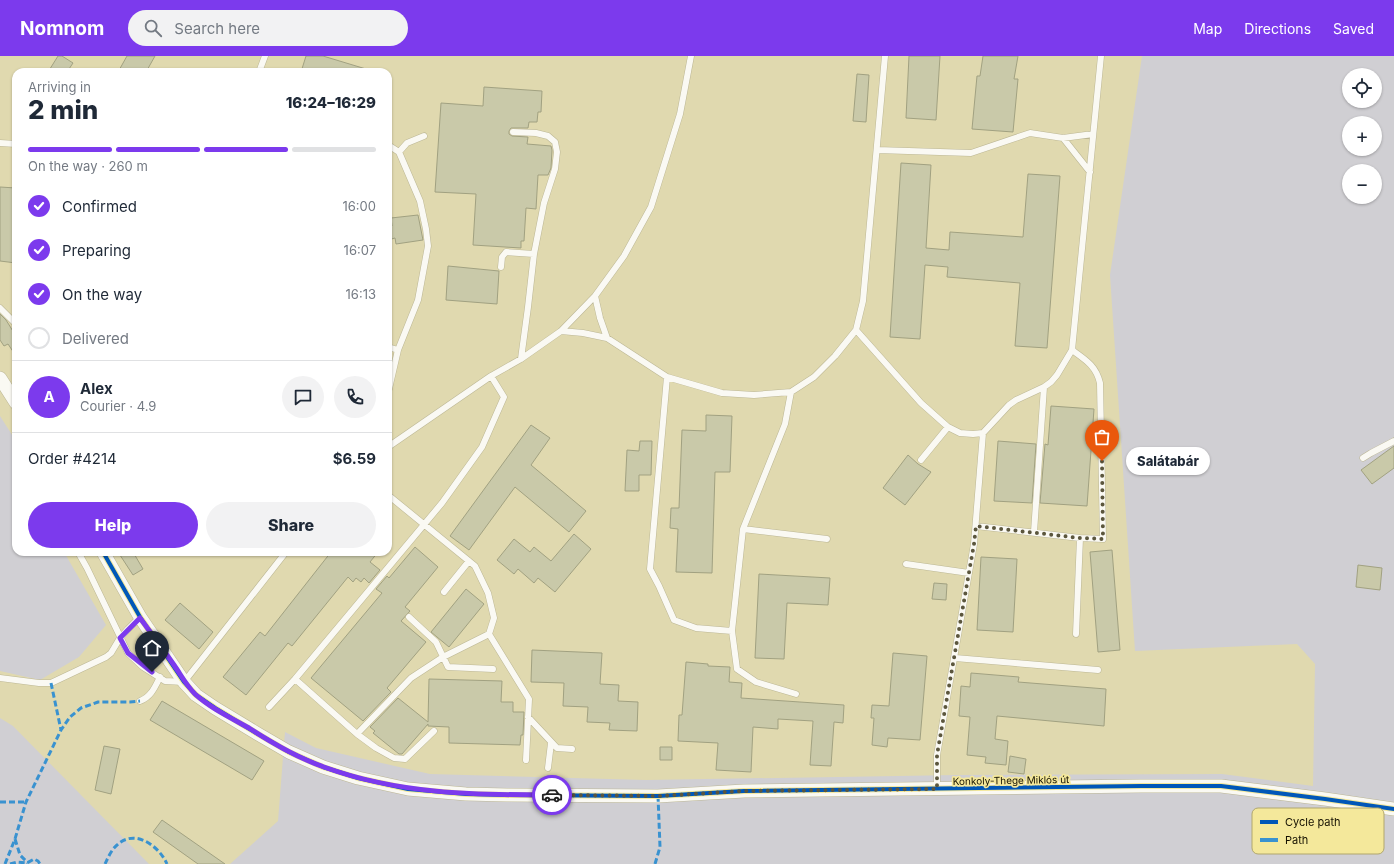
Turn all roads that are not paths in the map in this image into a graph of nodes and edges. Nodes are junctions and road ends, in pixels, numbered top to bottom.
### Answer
1 (265, 56) edge
2 (691, 56) edge
3 (885, 56) edge
4 (1101, 56) edge
5 (260, 68) edge
6 (514, 132) dead end
7 (1093, 134) junction
8 (424, 136) dead end
9 (1062, 138) junction
10 (0, 144) edge
11 (12, 144) edge
12 (392, 148) edge
13 (877, 150) junction
14 (399, 152) junction
15 (1090, 172) junction
16 (534, 254) junction
17 (501, 267) dead end
18 (595, 296) junction
19 (0, 308) edge
20 (12, 320) edge
21 (856, 330) junction
22 (561, 331) junction
23 (607, 338) junction
24 (392, 348) edge
25 (398, 350) junction
26 (1072, 350) junction
27 (521, 359) junction
28 (392, 376) edge
29 (491, 376) junction
30 (667, 377) junction
31 (0, 378) edge
32 (1044, 387) junction
33 (792, 392) junction
34 (12, 397) edge
35 (948, 427) junction
36 (983, 433) junction
37 (1394, 441) edge
38 (392, 444) edge
39 (1364, 458) dead end
40 (921, 460) dead end
41 (392, 498) edge
42 (424, 523) junction
43 (976, 526) junction
44 (743, 529) junction
45 (1034, 532) junction
46 (1080, 538) junction
47 (827, 539) dead end
48 (80, 556) edge
49 (105, 556) edge
50 (282, 556) edge
51 (469, 561) junction
52 (906, 564) dead end
53 (969, 573) junction
54 (444, 592) dead end
55 (140, 618) junction
56 (409, 618) dead end
57 (732, 631) junction
58 (489, 634) junction
59 (1076, 634) dead end
60 (120, 638) junction
61 (443, 657) junction
62 (955, 658) junction
63 (493, 669) dead end
64 (1098, 670) dead end
65 (0, 678) edge
66 (160, 678) junction
67 (295, 679) junction
68 (184, 682) junction
69 (796, 694) dead end
70 (140, 701) dead end
71 (269, 707) dead end
72 (528, 717) junction
73 (434, 731) dead end
74 (357, 734) junction
75 (551, 743) junction
76 (572, 749) dead end
77 (526, 760) dead end
78 (548, 768) dead end
79 (937, 789) junction
80 (1394, 809) edge

1 - 5 lane
2 - 18 lane
3 - 13 lane
4 - 7 lane
6 - 16 lane
7 - 9 lane
7 - 15 lane
8 - 14 lane
9 - 13 lane
9 - 15 lane
10 - 11 lane
12 - 14 lane
13 - 21 lane
14 - 25 lane
15 - 26 lane
16 - 17 lane
16 - 27 lane
18 - 22 lane
18 - 23 lane
19 - 20 lane
21 - 33 lane
21 - 35 lane
22 - 23 lane
22 - 27 lane
23 - 30 lane
24 - 25 lane
25 - 28 lane
26 - 32 lane
26 - 46 lane
27 - 29 lane
29 - 38 lane
29 - 42 lane
30 - 33 lane
30 - 57 lane
31 - 34 street
32 - 36 lane
32 - 45 lane
33 - 44 lane
35 - 36 lane
35 - 40 lane
36 - 43 lane
37 - 39 lane
41 - 42 lane
42 - 51 lane
42 - 67 lane
43 - 45 lane
43 - 53 lane
44 - 47 lane
44 - 57 lane
45 - 46 lane
46 - 59 lane
48 - 60 lane
49 - 55 street, Konkoly-Thege Miklós út
50 - 68 lane
51 - 54 lane
51 - 58 lane
52 - 53 lane
53 - 62 lane
55 - 60 lane
55 - 68 street, Konkoly-Thege Miklós út
56 - 61 lane
57 - 69 lane
58 - 61 lane
58 - 72 lane
60 - 65 lane
60 - 66 lane
61 - 63 lane
61 - 74 lane
62 - 64 lane
62 - 79 lane
66 - 68 lane
66 - 70 lane
67 - 71 lane
67 - 74 lane
68 - 79 street, Konkoly-Thege Miklós út
72 - 75 lane
72 - 77 lane
73 - 74 lane
75 - 76 lane
75 - 78 lane
79 - 80 street, Konkoly-Thege Miklós út

